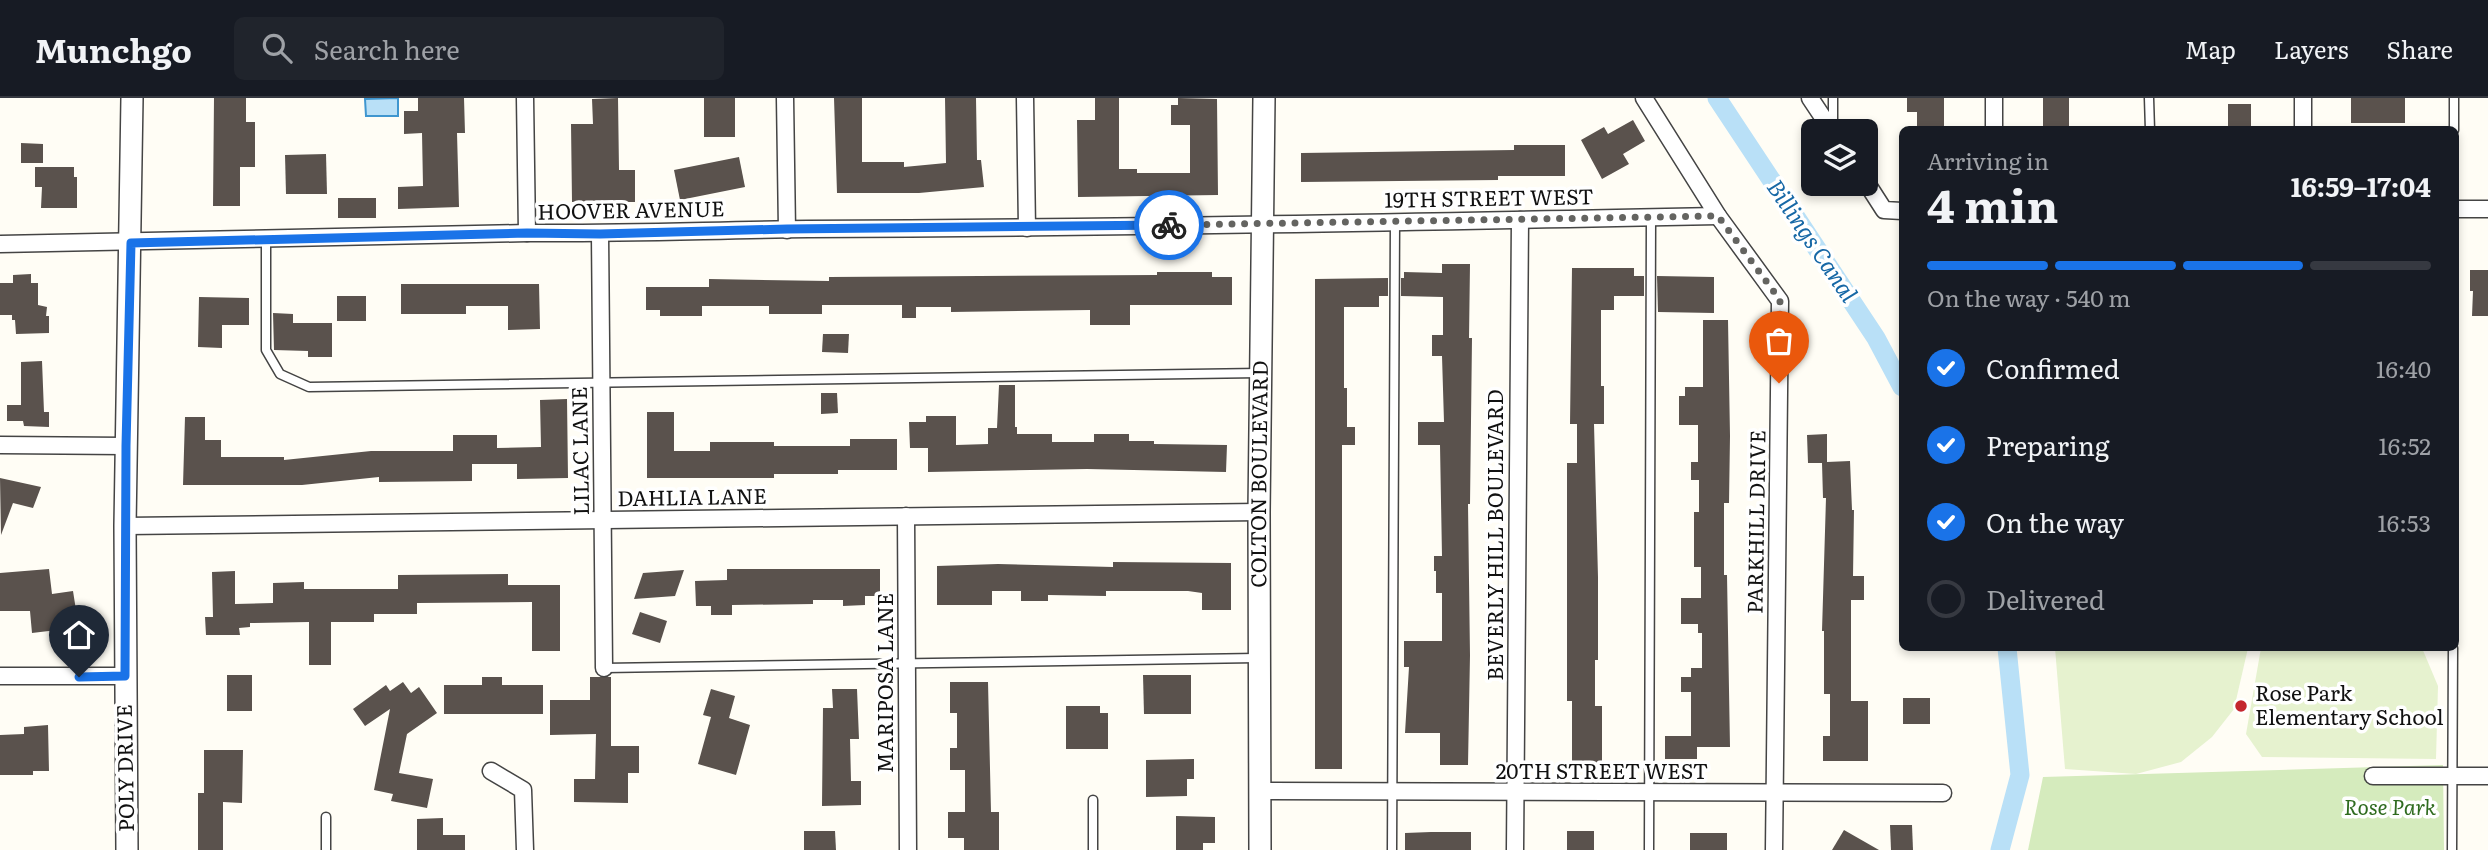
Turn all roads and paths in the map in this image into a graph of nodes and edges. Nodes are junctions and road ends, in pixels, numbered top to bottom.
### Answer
1 (132, 98) edge
2 (525, 98) edge
3 (785, 98) edge
4 (1025, 98) edge
5 (1264, 98) edge
6 (1644, 98) edge
7 (1810, 98) edge
8 (1833, 98) edge
9 (1994, 98) edge
10 (2149, 98) edge
11 (2303, 98) edge
12 (2454, 98) edge
13 (1824, 119) edge
14 (1832, 119) edge
15 (1994, 126) edge
16 (2150, 126) edge
17 (2303, 126) edge
18 (2454, 126) edge
19 (1875, 196) edge
20 (2459, 209) edge
21 (2488, 209) edge
22 (1899, 211) edge
23 (1718, 216) junction
24 (1651, 217) junction
25 (1520, 220) junction
26 (1395, 221) junction
27 (1262, 223) junction
28 (1027, 228) junction
29 (787, 229) junction
30 (527, 233) junction
31 (600, 234) junction
32 (266, 240) junction
33 (131, 243) junction
34 (0, 244) edge
35 (1260, 373) junction
36 (601, 382) junction
37 (0, 445) edge
38 (126, 446) junction
39 (1259, 512) junction
40 (906, 516) junction
41 (603, 520) junction
42 (125, 526) junction
43 (2453, 651) edge
44 (1260, 658) junction
45 (907, 663) junction
46 (604, 668) joint
47 (0, 676) edge
48 (125, 676) junction
49 (491, 771) dead end
50 (2373, 776) dead end
51 (2452, 776) junction
52 (2488, 776) edge
53 (1393, 790) junction
54 (1260, 791) junction
55 (1515, 793) junction
56 (1649, 793) junction
57 (1943, 793) dead end
58 (1775, 794) junction
59 (1093, 800) dead end
60 (326, 817) dead end
61 (127, 850) edge
62 (326, 850) edge
63 (526, 850) edge
64 (908, 850) edge
65 (1093, 850) edge
66 (1260, 850) edge
67 (1392, 850) edge
68 (1515, 850) edge
69 (1649, 850) edge
70 (1774, 850) edge
71 (2452, 850) edge

1 - 33 street, POLY DRIVE
2 - 30 street
3 - 29 street
4 - 28 street
5 - 27 street, COLTON BOULEVARD
6 - 23 street, PARKHILL DRIVE
7 - 13 street
8 - 14 lane
9 - 15 street
10 - 16 lane
11 - 17 street
12 - 18 lane
19 - 22 street
20 - 21 street
23 - 24 street, 19TH STREET WEST
23 - 58 street, PARKHILL DRIVE
24 - 25 street, 19TH STREET WEST
24 - 56 lane
25 - 26 street, 19TH STREET WEST
25 - 55 street, BEVERLY HILL BOULEVARD
26 - 27 street, 19TH STREET WEST
26 - 53 lane
27 - 28 street, HOOVER AVENUE
27 - 35 street, COLTON BOULEVARD
28 - 29 street, HOOVER AVENUE
29 - 31 street, HOOVER AVENUE
30 - 31 street, HOOVER AVENUE
30 - 32 street, HOOVER AVENUE
31 - 36 street, LILAC LANE
32 - 33 street, HOOVER AVENUE
32 - 36 lane
33 - 34 street, HOOVER AVENUE
33 - 38 street, POLY DRIVE
35 - 36 lane
35 - 39 street, COLTON BOULEVARD
36 - 41 street, LILAC LANE
37 - 38 street
38 - 42 street, POLY DRIVE
39 - 40 street, DAHLIA LANE
39 - 44 street, COLTON BOULEVARD
40 - 41 street, DAHLIA LANE
40 - 45 street, MARIPOSA LANE
41 - 42 street, DAHLIA LANE
41 - 46 street, LILAC LANE
42 - 48 street, POLY DRIVE
43 - 51 lane
44 - 45 lane
44 - 54 street, COLTON BOULEVARD
45 - 46 lane
45 - 64 street, MARIPOSA LANE
47 - 48 street
48 - 61 street, POLY DRIVE
49 - 63 street
50 - 51 street
51 - 52 street
51 - 71 lane
53 - 54 street, 20TH STREET WEST
53 - 55 street, 20TH STREET WEST
53 - 67 lane
54 - 66 street, COLTON BOULEVARD
55 - 56 street, 20TH STREET WEST
55 - 68 street, BEVERLY HILL BOULEVARD
56 - 58 street, 20TH STREET WEST
56 - 69 lane
57 - 58 street, 20TH STREET WEST
58 - 70 street, PARKHILL DRIVE
59 - 65 lane
60 - 62 lane

